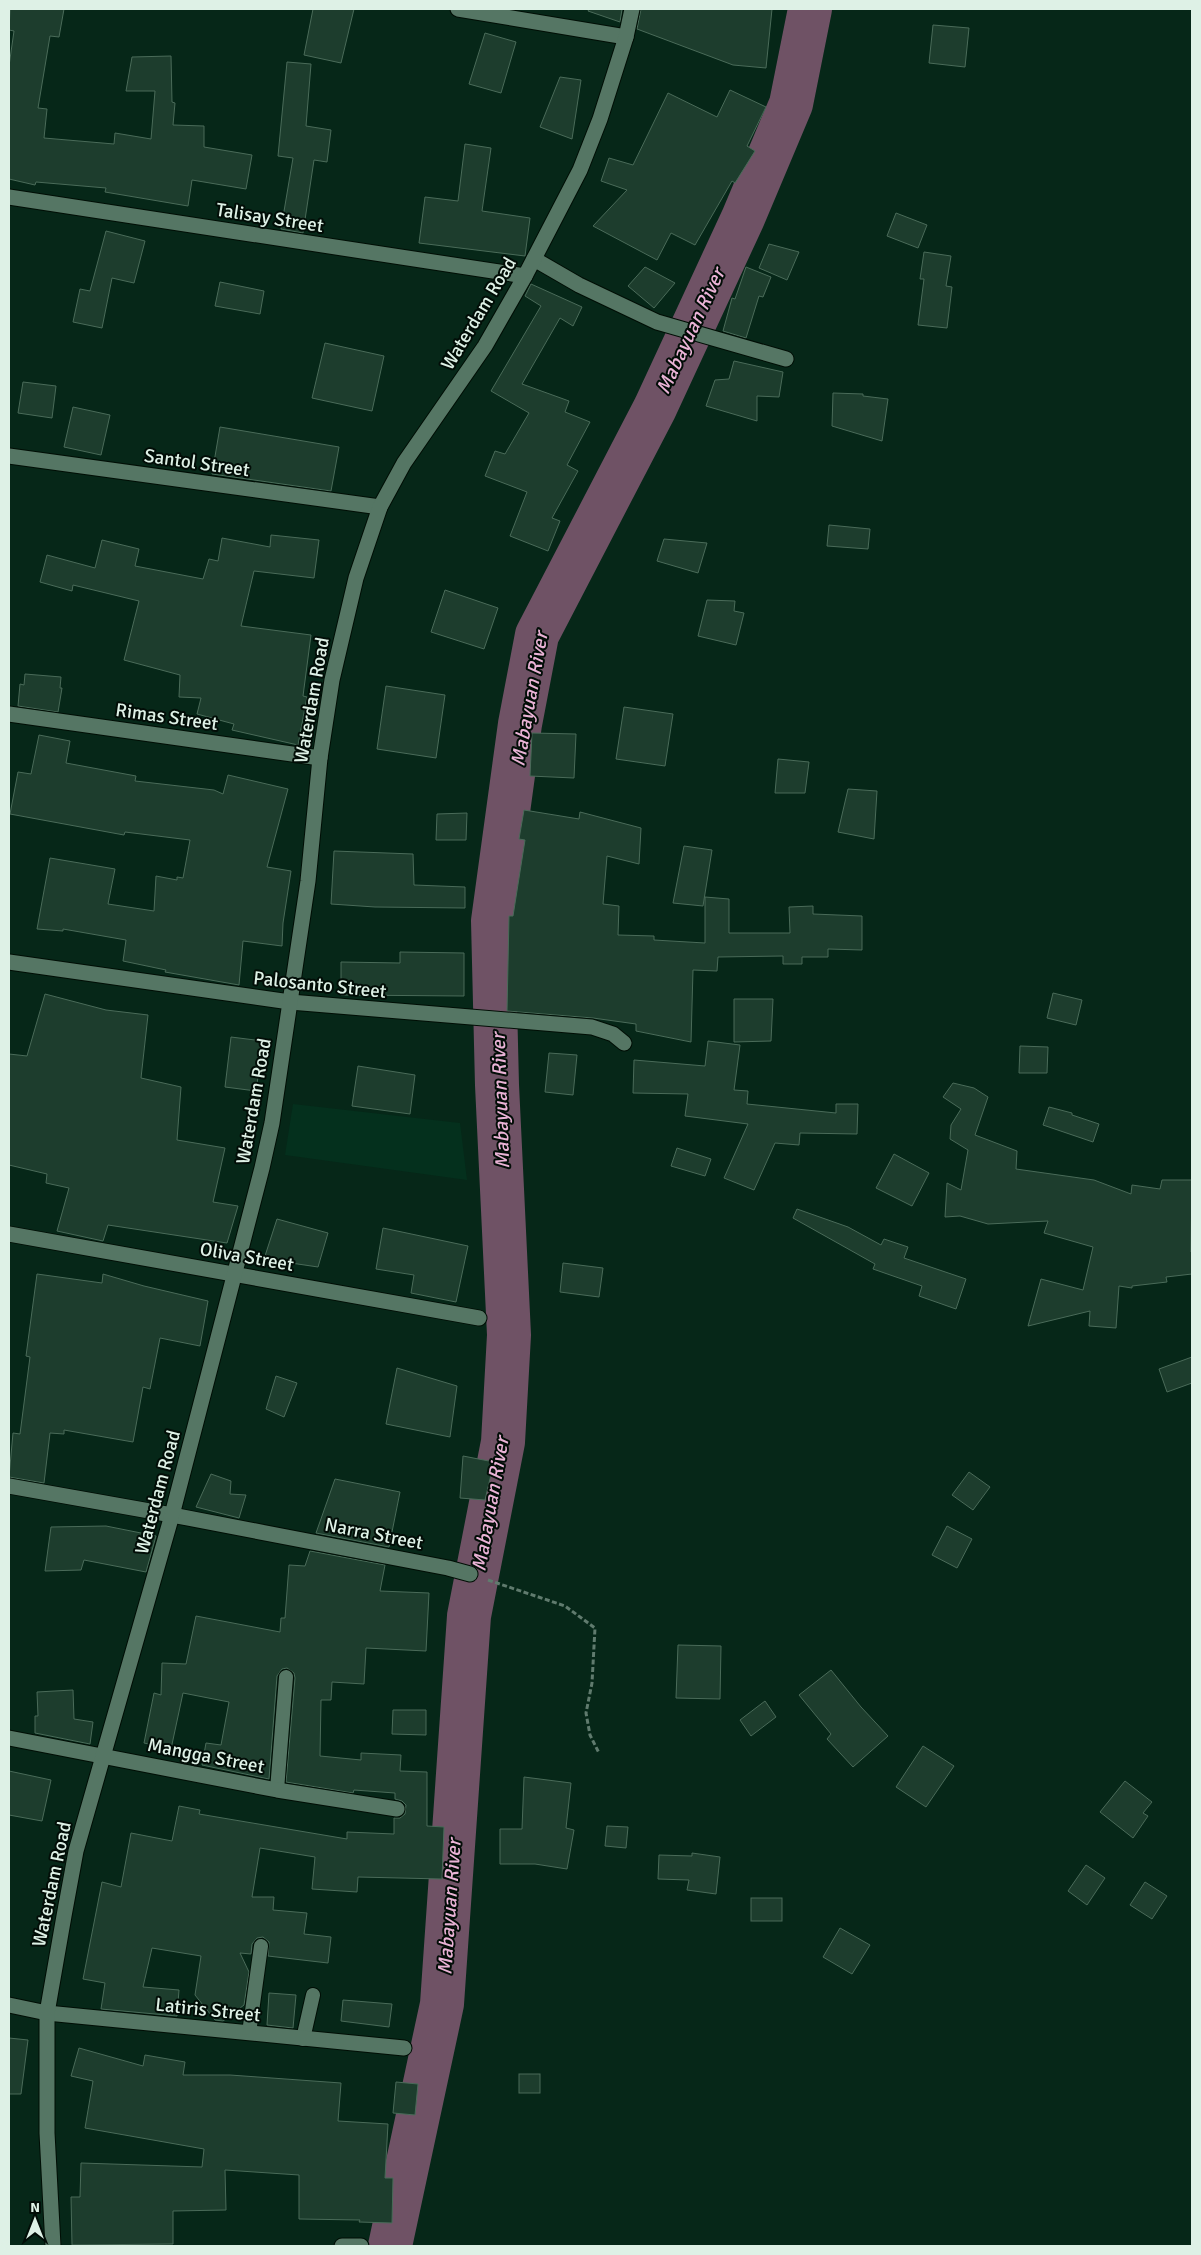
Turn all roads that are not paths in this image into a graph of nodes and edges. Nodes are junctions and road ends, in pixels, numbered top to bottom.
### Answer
1 (458, 9) edge
2 (632, 9) edge
3 (626, 37) junction
4 (9, 197) edge
5 (534, 259) junction
6 (525, 276) junction
7 (786, 359) dead end
8 (9, 456) edge
9 (380, 507) junction
10 (9, 714) edge
11 (320, 758) junction
12 (9, 962) edge
13 (290, 1002) junction
14 (624, 1043) dead end
15 (9, 1234) edge
16 (236, 1274) junction
17 (479, 1318) dead end
18 (9, 1486) edge
19 (172, 1515) junction
20 (470, 1574) road end
21 (286, 1677) dead end
22 (9, 1738) edge
23 (104, 1755) junction
24 (277, 1790) junction
25 (397, 1809) dead end
26 (261, 1946) dead end
27 (313, 1994) dead end
28 (9, 2005) edge
29 (47, 2013) junction
30 (249, 2033) junction
31 (303, 2039) junction
32 (404, 2048) dead end
33 (53, 2246) edge
34 (342, 2246) edge
35 (361, 2246) edge

1 - 3 street
2 - 3 street, Waterdam Road
3 - 5 street, Waterdam Road
4 - 6 street, Talisay Street
5 - 6 street, Waterdam Road
5 - 7 street
6 - 9 street, Waterdam Road
8 - 9 street, Santol Street
9 - 11 street, Waterdam Road
10 - 11 street, Rimas Street
11 - 13 street, Waterdam Road
12 - 13 street, Palosanto Street
13 - 14 street, Palosanto Street
13 - 16 street, Waterdam Road
15 - 16 street, Oliva Street
16 - 17 street, Oliva Street
16 - 19 street, Waterdam Road
18 - 19 street, Narra Street
19 - 20 street, Narra Street
19 - 23 street, Waterdam Road
21 - 24 lane
22 - 23 street, Mangga Street
23 - 24 street, Mangga Street
23 - 29 street, Waterdam Road
24 - 25 street, Mangga Street
26 - 30 lane
27 - 31 lane
28 - 29 street, Latiris Street
29 - 30 street, Latiris Street
29 - 33 street, Waterdam Road
30 - 31 street, Latiris Street
31 - 32 street, Latiris Street
34 - 35 street

